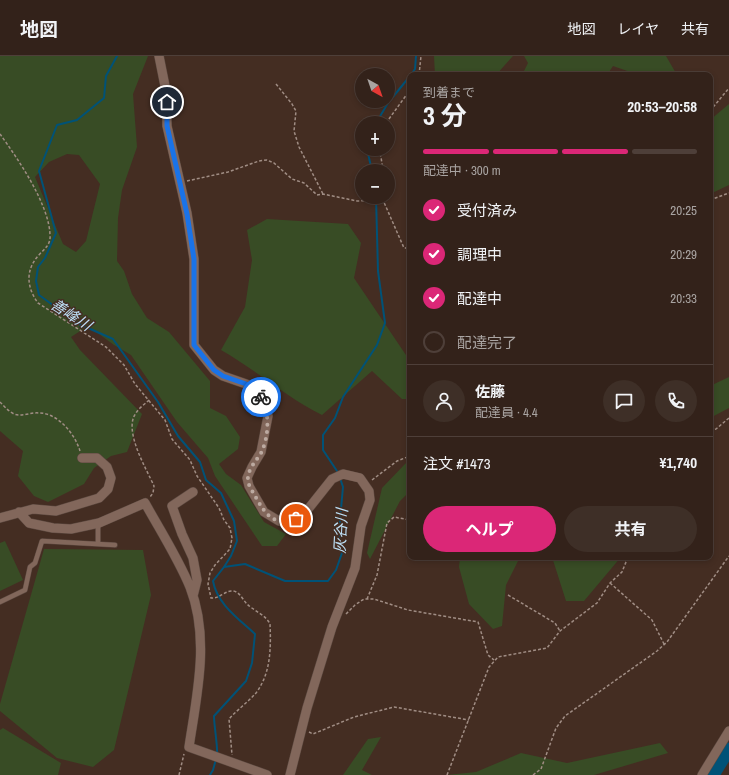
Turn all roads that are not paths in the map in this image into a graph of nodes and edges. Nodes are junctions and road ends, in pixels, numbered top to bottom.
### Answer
1 (158, 56) edge
2 (82, 458) road end
3 (193, 492) dead end
4 (19, 512) junction
5 (0, 518) edge
6 (98, 524) junction
7 (98, 544) junction
8 (115, 545) dead end
9 (193, 597) junction
10 (0, 602) edge
11 (729, 731) edge
12 (267, 775) edge
13 (290, 775) edge
14 (702, 775) edge

1 - 13 street
2 - 4 street
3 - 9 street
4 - 5 street
4 - 6 street
6 - 7 lane
6 - 9 street
7 - 8 lane
7 - 10 lane
9 - 12 street
11 - 14 street

